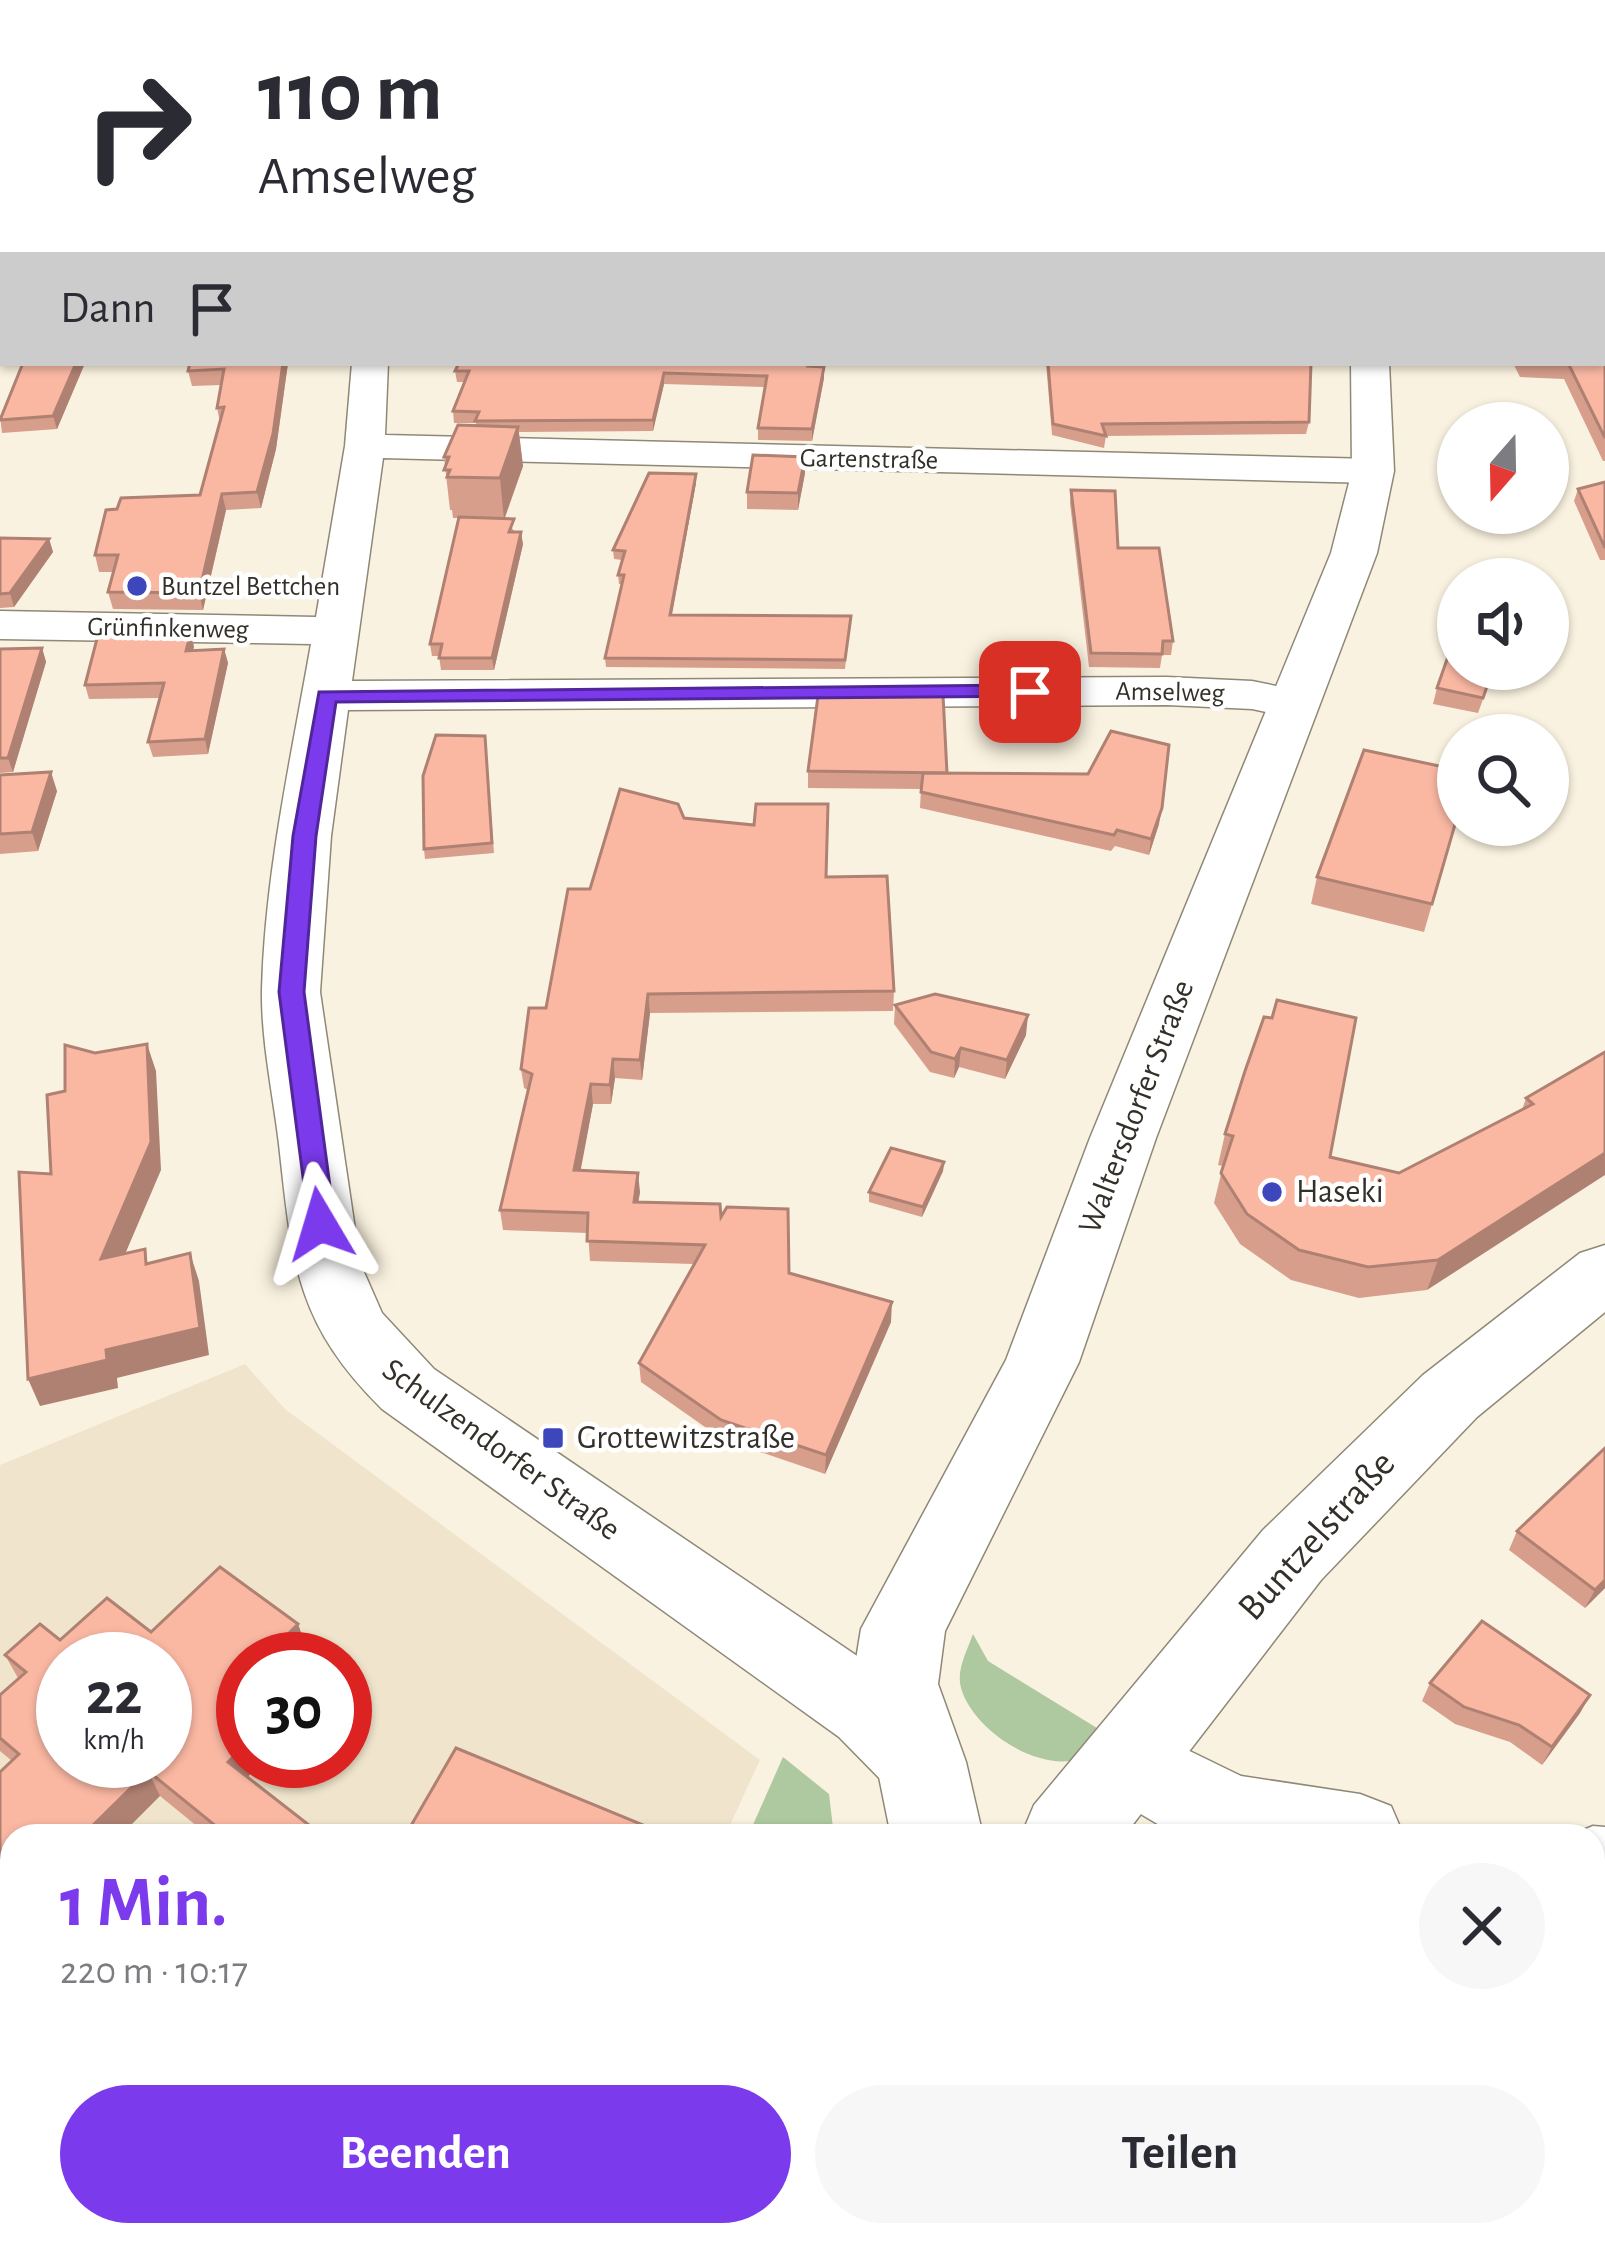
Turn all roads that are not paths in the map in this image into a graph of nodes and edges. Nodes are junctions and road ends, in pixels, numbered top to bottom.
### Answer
1 (370, 366) edge
2 (1370, 366) edge
3 (365, 446) junction
4 (1373, 471) junction
5 (0, 625) edge
6 (331, 664) junction
7 (1294, 703) junction
8 (1605, 1272) edge
9 (1130, 1762) junction
10 (929, 1799) edge
11 (1077, 1824) edge
12 (1290, 1824) edge

1 - 3 street, Schulzendorfer Straße
2 - 4 street, Waltersdorfer Straße
3 - 4 street, Gartenstraße
3 - 6 street, Schulzendorfer Straße
4 - 7 street, Waltersdorfer Straße
5 - 6 street, Grünfinkenweg
6 - 7 street, Amselweg
6 - 10 street, Schulzendorfer Straße
7 - 10 street, Waltersdorfer Straße
8 - 9 street, Buntzelstraße
9 - 11 street, Buntzelstraße
9 - 12 street

